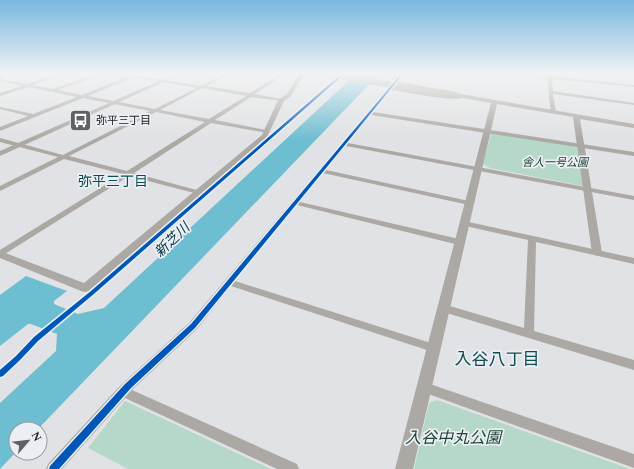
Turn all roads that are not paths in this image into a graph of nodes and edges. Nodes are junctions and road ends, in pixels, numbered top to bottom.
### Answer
1 (82, 96) joint
2 (129, 96) edge
3 (185, 96) edge
4 (249, 96) edge
5 (255, 96) edge
6 (288, 96) edge
7 (384, 96) edge
8 (445, 96) edge
9 (459, 96) edge
10 (551, 96) edge
11 (578, 96) edge
12 (464, 97) junction
13 (281, 100) junction
14 (115, 102) junction
15 (494, 102) junction
16 (634, 104) edge
17 (0, 108) edge
18 (155, 111) junction
19 (553, 112) junction
20 (371, 113) junction
21 (34, 116) junction
22 (576, 116) junction
23 (210, 121) junction
24 (634, 126) edge
25 (0, 129) edge
26 (486, 131) junction
27 (266, 132) junction
28 (0, 140) edge
29 (344, 144) junction
30 (20, 146) junction
31 (581, 146) junction
32 (0, 154) edge
33 (634, 154) edge
34 (63, 157) junction
35 (477, 169) junction
36 (322, 171) junction
37 (128, 174) junction
38 (0, 189) edge
39 (588, 189) junction
40 (198, 192) junction
41 (634, 198) edge
42 (296, 203) junction
43 (469, 203) junction
44 (464, 223) junction
45 (532, 238) junction
46 (459, 242) junction
47 (597, 253) junction
48 (0, 254) edge
49 (634, 261) edge
50 (231, 282) junction
51 (443, 308) junction
52 (529, 334) junction
53 (434, 348) junction
54 (634, 365) edge
55 (424, 388) junction
56 (123, 391) junction
57 (634, 461) edge
58 (53, 469) edge
59 (292, 469) edge
60 (404, 469) edge

1 - 14 street
1 - 21 street
2 - 14 street
3 - 18 street
4 - 23 street
5 - 13 street
6 - 13 street
7 - 20 street
8 - 12 street
9 - 12 street, bridge
10 - 19 street
11 - 16 street
12 - 15 street
13 - 27 street
14 - 18 street
14 - 30 street
15 - 19 street
15 - 26 street
17 - 21 street
18 - 23 street
18 - 34 street
19 - 22 street
20 - 26 street
20 - 29 street
21 - 25 street
22 - 24 street
22 - 31 street
23 - 27 street
23 - 37 street
26 - 31 street
26 - 35 street
27 - 40 street
28 - 30 street
29 - 35 street
29 - 36 street
30 - 32 street
30 - 34 street
31 - 33 street
31 - 39 street
34 - 37 street
34 - 38 street
35 - 39 street
35 - 43 street
36 - 42 street
36 - 43 street
37 - 40 street
37 - 48 street
39 - 41 street
39 - 47 street
40 - 48 street
42 - 46 street
42 - 50 street
43 - 44 street
44 - 45 street
44 - 46 street
45 - 47 street
45 - 52 street
46 - 51 street
47 - 49 street
50 - 53 street
50 - 56 street
51 - 52 street
51 - 53 street
52 - 54 street
53 - 55 street
55 - 57 street
55 - 60 street
56 - 58 street
56 - 59 street

